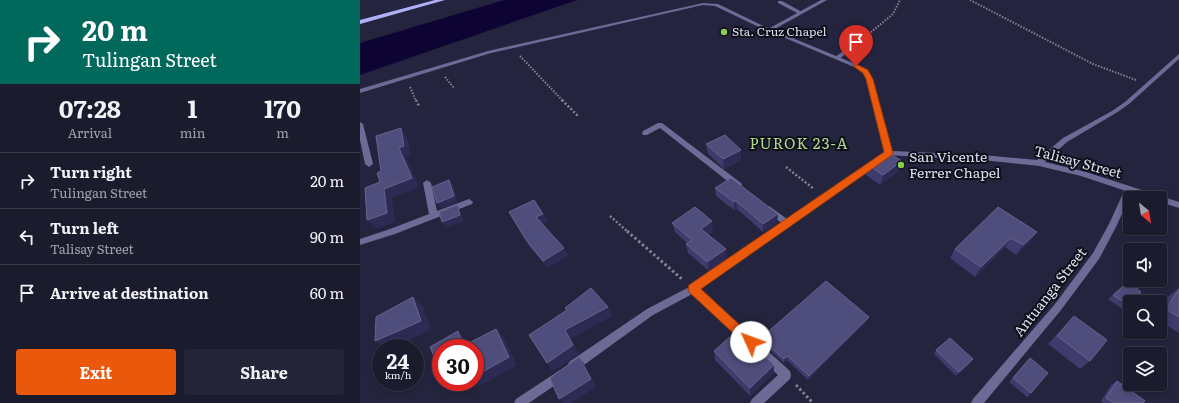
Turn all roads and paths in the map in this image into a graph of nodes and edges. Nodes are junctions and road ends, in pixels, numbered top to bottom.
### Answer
1 (442, 0) edge
2 (825, 0) edge
3 (900, 0) edge
4 (970, 0) edge
5 (780, 2) dead end
6 (801, 13) junction
7 (360, 22) edge
8 (769, 30) junction
9 (856, 44) joint
10 (511, 46) junction
11 (1179, 56) edge
12 (837, 58) junction
13 (406, 77) junction
14 (1147, 85) junction
15 (360, 91) edge
16 (419, 106) dead end
17 (578, 116) dead end
18 (360, 124) edge
19 (645, 133) dead end
20 (889, 153) junction
21 (1039, 163) junction
22 (369, 164) dead end
23 (786, 166) dead end
24 (427, 182) dead end
25 (745, 190) edge
26 (1130, 190) junction
27 (1133, 191) edge
28 (824, 198) junction
29 (1167, 201) edge
30 (469, 202) dead end
31 (763, 204) edge
32 (1179, 205) edge
33 (434, 216) junction
34 (610, 216) dead end
35 (787, 223) junction
36 (360, 242) edge
37 (693, 289) junction
38 (786, 375) junction
39 (520, 403) edge
40 (756, 403) edge
41 (813, 403) edge
42 (977, 403) edge

1 - 7 main road
2 - 6 street
3 - 9 path
4 - 14 path
5 - 6 street
6 - 8 street
8 - 10 street
8 - 12 street
9 - 12 street
10 - 13 street
10 - 17 path
11 - 14 street
12 - 20 street
13 - 15 street
13 - 16 path
14 - 21 street
18 - 22 street
19 - 25 street
20 - 21 street, Talisay Street
20 - 28 street
21 - 26 street, Talisay Street
23 - 28 path
24 - 33 street
26 - 27 street, Talisay Street
26 - 42 street, Antuanga Street
28 - 35 street
29 - 32 street
30 - 33 street
31 - 35 street
33 - 36 street
34 - 37 path
35 - 37 street
37 - 38 street
37 - 39 street
38 - 40 street
38 - 41 path

